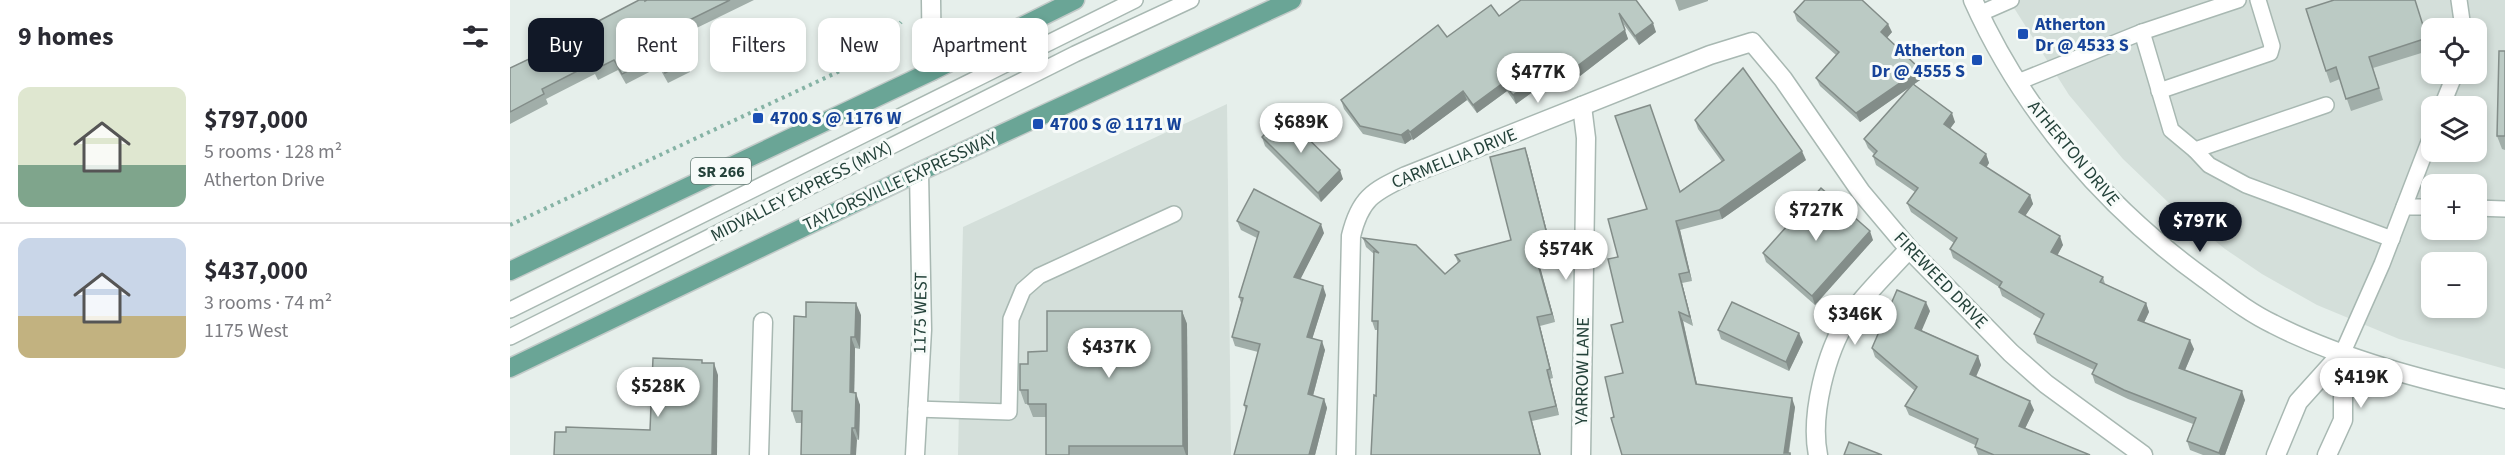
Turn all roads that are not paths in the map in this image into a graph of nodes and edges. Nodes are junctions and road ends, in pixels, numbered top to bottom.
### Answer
1 (931, 0) edge
2 (1075, 0) edge
3 (1135, 0) edge
4 (1191, 0) edge
5 (1293, 0) edge
6 (2011, 0) edge
7 (2238, 0) edge
8 (2258, 0) edge
9 (2459, 0) edge
10 (1976, 7) edge
11 (931, 18) edge
12 (1039, 18) edge
13 (2462, 18) edge
14 (2142, 32) junction
15 (1752, 42) joint
16 (930, 72) edge
17 (2018, 82) junction
18 (2159, 91) junction
19 (2326, 105) dead end
20 (1582, 106) junction
21 (2195, 150) junction
22 (2421, 162) edge
23 (919, 172) junction
24 (2404, 207) junction
25 (2421, 207) edge
26 (2487, 208) edge
27 (2505, 209) edge
28 (1174, 214) dead end
29 (2392, 239) junction
30 (1909, 249) junction
31 (510, 271) edge
32 (510, 310) edge
33 (763, 322) dead end
34 (510, 337) edge
35 (2343, 352) junction
36 (510, 368) edge
37 (2505, 399) edge
38 (916, 409) junction
39 (759, 455) edge
40 (915, 455) edge
41 (1346, 455) edge
42 (1581, 455) edge
43 (1818, 455) edge
44 (2143, 455) edge
45 (2276, 455) edge
46 (2327, 455) edge

1 - 11 street
2 - 12 main road, SR 266
3 - 32 lane, MIDVALLEY EXPRESS (MVX)
4 - 34 lane, MIDVALLEY EXPRESS (MVX)
5 - 23 main road, TAYLORSVILLE EXPRESSWAY
6 - 10 lane
7 - 14 lane
8 - 18 lane
9 - 13 lane
10 - 17 street, ATHERTON DRIVE
14 - 17 lane
14 - 18 lane
15 - 20 street, CARMELLIA DRIVE
15 - 30 street, FIREWEED DRIVE
16 - 31 main road, SR 266
17 - 35 street, ATHERTON DRIVE
18 - 21 lane
19 - 21 lane
20 - 41 street, CARMELLIA DRIVE
20 - 42 street, YARROW LANE
21 - 29 lane
22 - 24 lane
23 - 36 main road, TAYLORSVILLE EXPRESSWAY
23 - 38 street, 1175 WEST
24 - 25 lane
24 - 29 lane
26 - 27 lane
28 - 38 lane
29 - 35 lane
30 - 43 street
30 - 44 street, FIREWEED DRIVE
33 - 39 street
35 - 37 street, ATHERTON DRIVE
35 - 45 street
35 - 46 street
38 - 40 street, 1175 WEST

